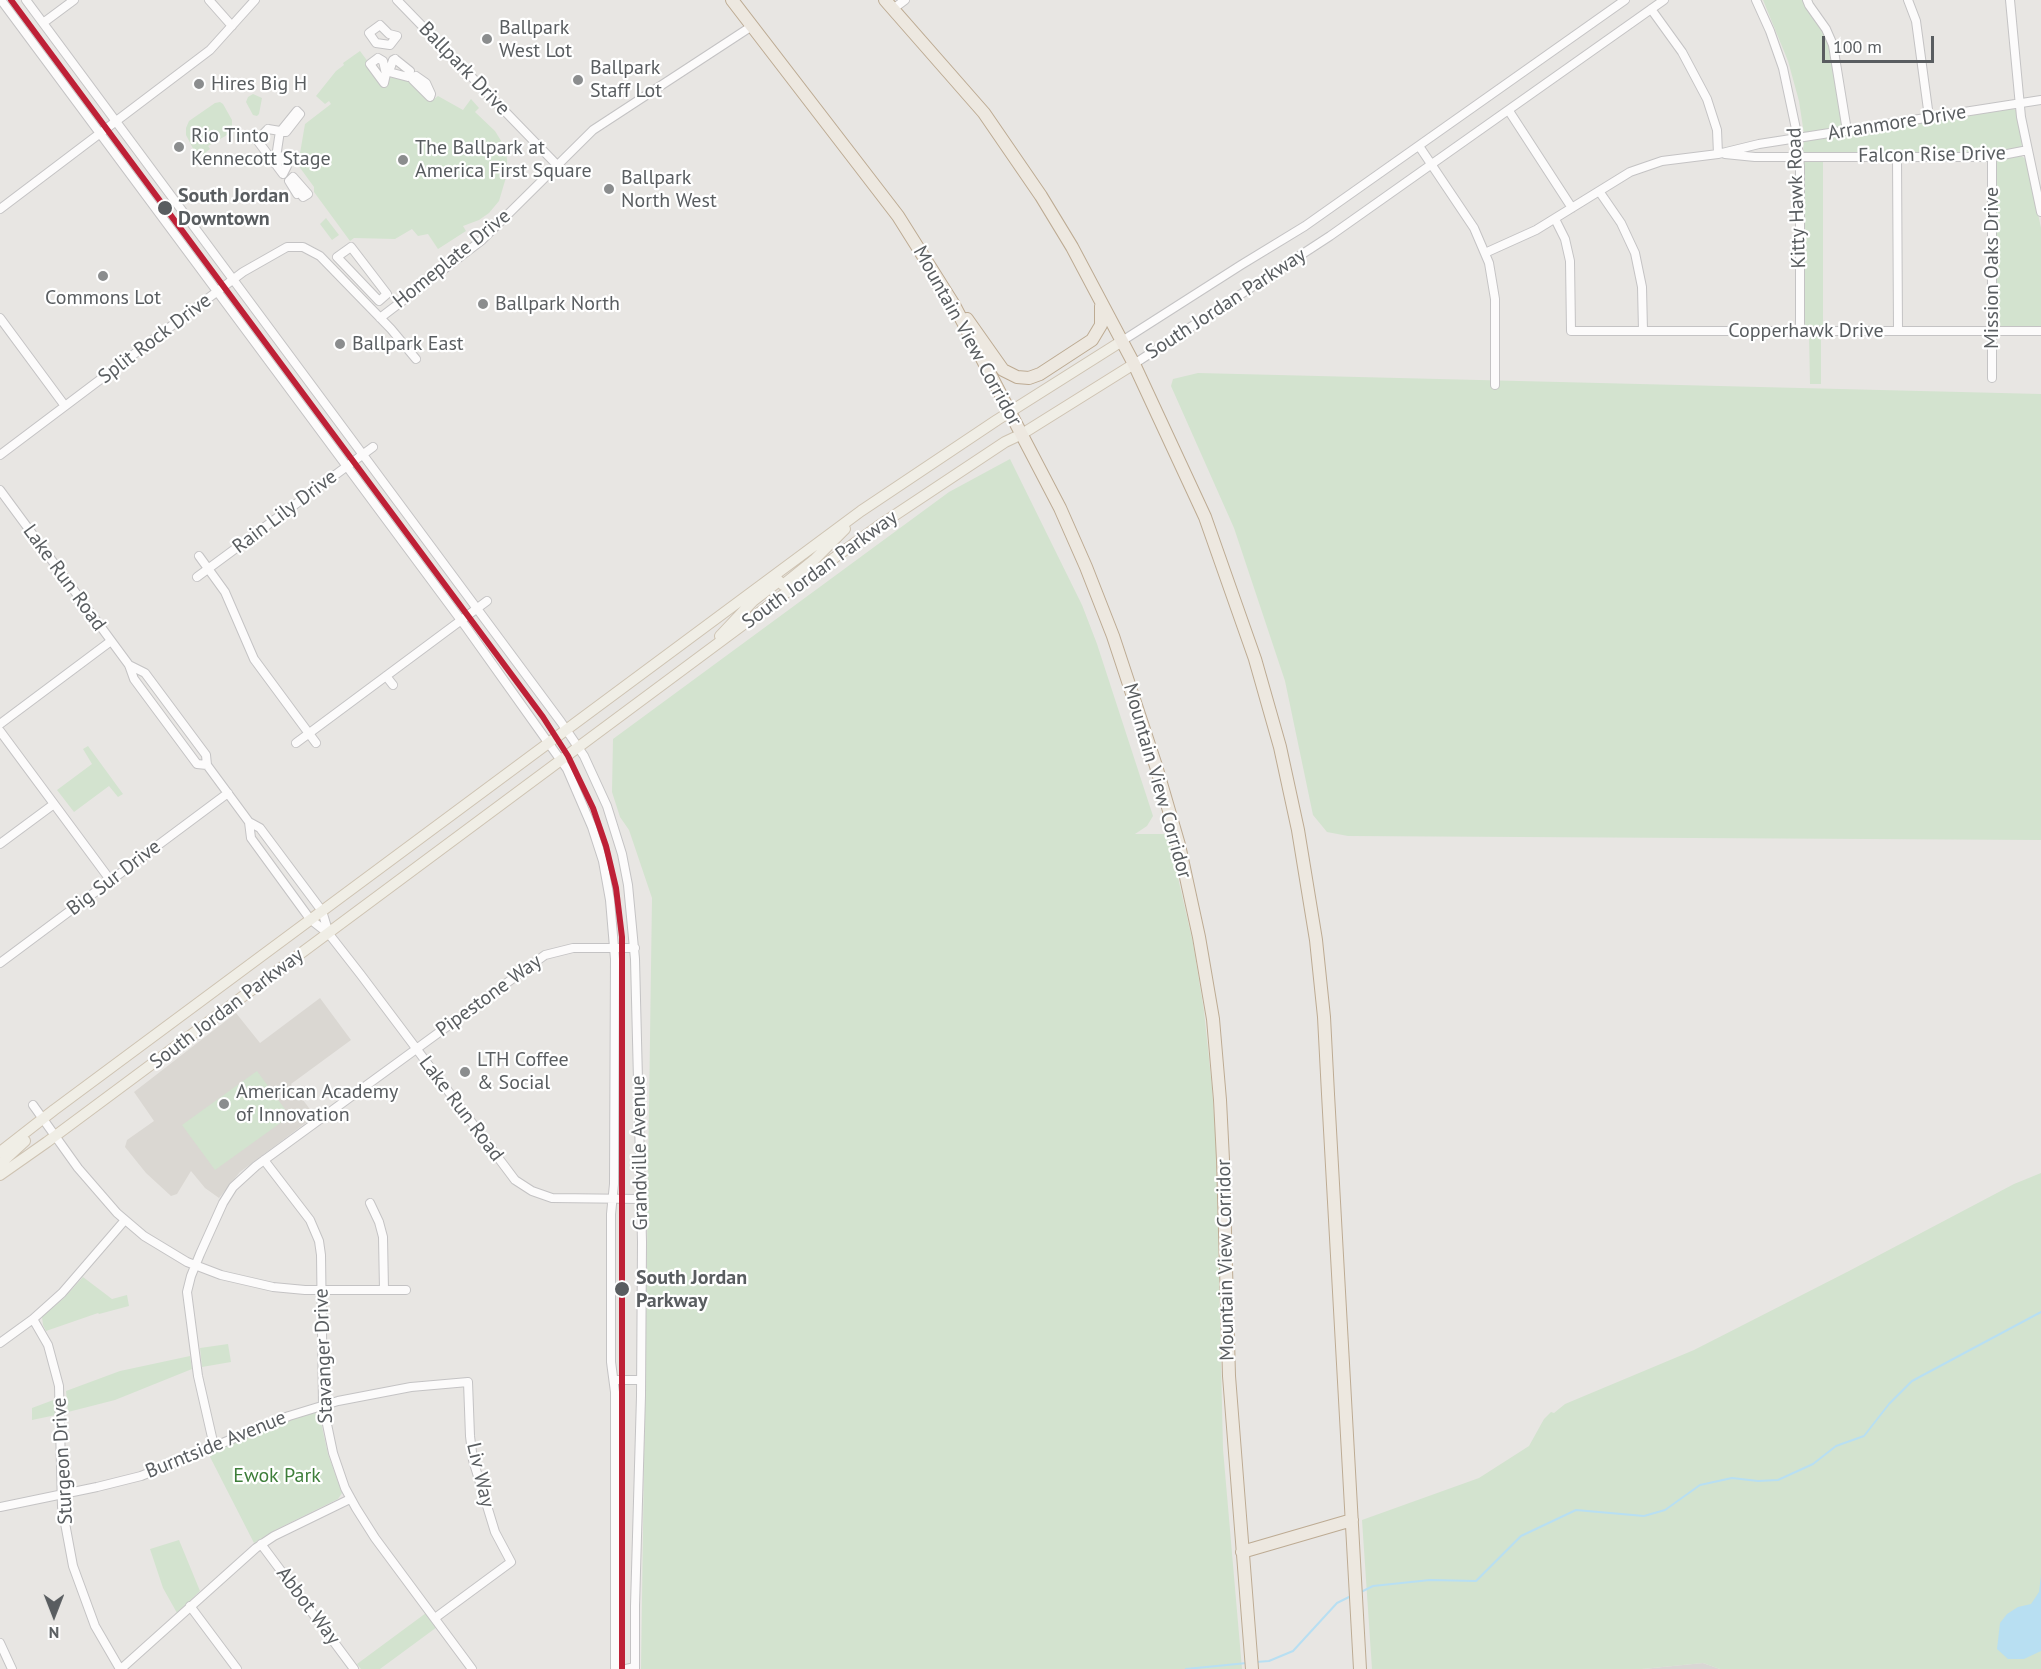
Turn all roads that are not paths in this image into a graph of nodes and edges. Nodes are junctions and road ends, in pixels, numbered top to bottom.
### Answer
1 (1, 0) edge
2 (26, 0) edge
3 (74, 0) edge
4 (209, 0) edge
5 (255, 0) edge
6 (397, 0) edge
7 (732, 0) edge
8 (905, 0) edge
9 (1625, 0) edge
10 (1664, 0) edge
11 (1756, 0) edge
12 (1808, 0) edge
13 (1908, 0) edge
14 (2010, 0) edge
15 (889, 4) edge
16 (1651, 9) junction
17 (43, 23) junction
18 (232, 26) junction
19 (752, 26) junction
20 (2041, 100) edge
21 (2019, 104) junction
22 (1509, 111) junction
23 (1929, 117) junction
24 (116, 122) junction
25 (1847, 131) junction
26 (101, 135) junction
27 (1798, 139) junction
28 (1419, 146) junction
29 (2028, 150) junction
30 (1718, 154) junction
31 (1799, 156) junction
32 (1897, 157) junction
33 (1992, 157) junction
34 (557, 165) junction
35 (1432, 165) junction
36 (1599, 190) junction
37 (1572, 208) junction
38 (0, 209) edge
39 (2041, 212) edge
40 (1555, 219) junction
41 (1485, 252) junction
42 (233, 280) junction
43 (1093, 285) junction
44 (217, 292) junction
45 (387, 294) joint
46 (954, 305) junction
47 (0, 318) edge
48 (380, 318) junction
49 (1643, 331) junction
50 (1800, 331) junction
51 (1898, 331) junction
52 (1992, 331) junction
53 (2041, 331) edge
54 (1122, 340) junction
55 (416, 359) dead end
56 (1134, 364) junction
57 (1992, 378) dead end
58 (1495, 385) dead end
59 (65, 406) junction
60 (1009, 412) junction
61 (1022, 434) junction
62 (373, 447) dead end
63 (363, 454) junction
64 (0, 455) edge
65 (346, 466) junction
66 (0, 490) edge
67 (199, 556) dead end
68 (208, 569) junction
69 (197, 577) dead end
70 (781, 583) junction
71 (487, 601) dead end
72 (477, 608) junction
73 (461, 620) junction
74 (111, 641) junction
75 (386, 676) junction
76 (393, 685) dead end
77 (0, 724) edge
78 (566, 730) junction
79 (0, 731) edge
80 (309, 733) junction
81 (548, 742) junction
82 (296, 743) dead end
83 (316, 743) dead end
84 (579, 747) junction
85 (561, 761) junction
86 (228, 793) junction
87 (54, 804) junction
88 (249, 822) junction
89 (0, 844) edge
90 (111, 881) junction
91 (322, 911) junction
92 (310, 919) junction
93 (328, 934) junction
94 (614, 948) junction
95 (635, 948) junction
96 (0, 963) edge
97 (416, 1049) junction
98 (33, 1105) dead end
99 (43, 1118) junction
100 (55, 1136) junction
101 (0, 1152) edge
102 (264, 1160) junction
103 (0, 1164) edge
104 (0, 1175) edge
105 (613, 1199) junction
106 (641, 1199) junction
107 (370, 1203) dead end
108 (125, 1220) junction
109 (195, 1265) junction
110 (321, 1290) junction
111 (384, 1290) junction
112 (406, 1290) dead end
113 (33, 1319) junction
114 (0, 1343) edge
115 (614, 1380) junction
116 (641, 1380) junction
117 (468, 1382) joint
118 (323, 1405) junction
119 (214, 1446) junction
120 (62, 1495) junction
121 (350, 1498) junction
122 (0, 1507) edge
123 (1352, 1520) junction
124 (261, 1544) junction
125 (1242, 1552) junction
126 (190, 1606) junction
127 (435, 1618) junction
128 (0, 1643) edge
129 (632, 1668) edge
130 (12, 1669) edge
131 (120, 1669) edge
132 (237, 1669) edge
133 (354, 1669) edge
134 (472, 1669) edge
135 (615, 1669) edge
136 (1252, 1669) edge
137 (1360, 1669) edge

1 - 26 street, Grandville Avenue
2 - 17 street, Grandville Avenue
3 - 17 street
4 - 18 street
5 - 18 street
6 - 34 street, Ballpark Drive
7 - 19 highway, Mountain View Corridor
8 - 15 street
9 - 28 street, South Jordan Parkway
10 - 16 street, South Jordan Parkway
11 - 27 street, Kitty Hawk Road
12 - 25 street
13 - 23 street
14 - 21 street
15 - 43 highway
16 - 22 street, South Jordan Parkway
16 - 30 street
17 - 24 street, Grandville Avenue
18 - 24 street
19 - 34 street, Homeplate Drive
19 - 46 highway, Mountain View Corridor
20 - 21 street, Arranmore Drive
21 - 23 street, Arranmore Drive
21 - 29 street
22 - 35 street, South Jordan Parkway
22 - 37 street
23 - 25 street, Arranmore Drive
24 - 26 street
24 - 42 street, Grandville Avenue
25 - 27 street, Arranmore Drive
26 - 38 street
26 - 44 street, Grandville Avenue
27 - 30 street, Arranmore Drive
27 - 31 street, Kitty Hawk Road
28 - 35 street
28 - 54 street, South Jordan Parkway
29 - 33 street, Falcon Rise Drive
29 - 39 street
30 - 31 street, Arranmore Drive
30 - 36 street, Arranmore Drive
31 - 32 street, Falcon Rise Drive
31 - 50 street, Kitty Hawk Road
32 - 33 street, Falcon Rise Drive
32 - 51 street
33 - 52 street, Mission Oaks Drive
34 - 48 street, Homeplate Drive
35 - 41 street
35 - 56 street, South Jordan Parkway
36 - 37 street, Arranmore Drive
36 - 49 street
37 - 40 street, Arranmore Drive
40 - 41 street, Arranmore Drive
40 - 49 street, Copperhawk Drive
41 - 58 street
42 - 44 street, Split Rock Drive
42 - 48 street, Split Rock Drive
42 - 63 street, Grandville Avenue
43 - 46 highway
43 - 54 highway
44 - 59 street, Split Rock Drive
44 - 65 street, Grandville Avenue
45 - 45 street
46 - 60 highway, Mountain View Corridor
47 - 59 street
48 - 55 street, Split Rock Drive
49 - 50 street, Copperhawk Drive
50 - 51 street, Copperhawk Drive
51 - 52 street, Copperhawk Drive
52 - 53 street, Copperhawk Drive
52 - 57 street, Mission Oaks Drive
54 - 56 highway
54 - 60 main road, South Jordan Parkway
56 - 61 main road, South Jordan Parkway
56 - 123 highway
59 - 64 street, Split Rock Drive
60 - 61 highway, Mountain View Corridor
60 - 70 main road, South Jordan Parkway
61 - 70 main road, South Jordan Parkway
61 - 125 highway, Mountain View Corridor
62 - 63 street, Rain Lily Drive
63 - 65 street, Rain Lily Drive
63 - 72 street, Grandville Avenue
65 - 68 street, Rain Lily Drive
65 - 73 street, Grandville Avenue
66 - 74 street, Lake Run Road
67 - 68 street
68 - 69 street, Rain Lily Drive
68 - 80 street
70 - 78 main road, South Jordan Parkway
70 - 84 main road, South Jordan Parkway
71 - 72 street
72 - 73 street
72 - 78 street, Grandville Avenue
73 - 75 street
73 - 81 street, Grandville Avenue
74 - 77 street
74 - 86 street, Lake Run Road
75 - 76 street
75 - 80 street
78 - 81 main road, South Jordan Parkway
78 - 84 street, Grandville Avenue
79 - 87 street
80 - 82 street
80 - 83 street
81 - 85 street, Grandville Avenue
81 - 91 main road, South Jordan Parkway
84 - 85 main road, South Jordan Parkway
84 - 95 street, Grandville Avenue
85 - 93 main road, South Jordan Parkway
85 - 94 street, Grandville Avenue
86 - 88 street, Lake Run Road
86 - 90 street, Big Sur Drive
87 - 89 street
87 - 90 street
88 - 91 street, Lake Run Road
88 - 92 street, Lake Run Road
90 - 96 street, Big Sur Drive
91 - 92 main road, South Jordan Parkway
91 - 93 street, Lake Run Road
92 - 93 street, Lake Run Road
92 - 99 main road, South Jordan Parkway
93 - 97 street, Lake Run Road
93 - 100 main road, South Jordan Parkway
94 - 95 street, Pipestone Way
94 - 97 street, Pipestone Way
94 - 105 street, Grandville Avenue
95 - 106 street, Grandville Avenue
97 - 102 street, Pipestone Way
97 - 105 street, Lake Run Road
98 - 99 street
99 - 100 street
99 - 101 main road, South Jordan Parkway
99 - 103 main road
100 - 104 main road, South Jordan Parkway
100 - 108 street
102 - 109 street, Pipestone Way
102 - 110 street, Stavanger Drive
105 - 106 street, Lake Run Road
105 - 115 street, Grandville Avenue
106 - 116 street, Grandville Avenue
107 - 111 street
108 - 109 street
108 - 113 street
109 - 110 street
109 - 119 street, Pipestone Way
110 - 111 street
110 - 118 street, Stavanger Drive
111 - 112 street
113 - 114 street
113 - 120 street, Sturgeon Drive
115 - 116 street
115 - 135 street, Grandville Avenue
116 - 129 street, Grandville Avenue
117 - 118 street, Burntside Avenue
117 - 127 street, Liv Way
118 - 119 street, Burntside Avenue
118 - 121 street, Stavanger Drive
119 - 120 street, Burntside Avenue
120 - 122 street, Burntside Avenue
120 - 131 street, Sturgeon Drive
121 - 124 street
121 - 127 street, Stavanger Drive
123 - 125 highway
123 - 137 highway
124 - 126 street
124 - 133 street, Abbot Way
125 - 136 highway, Mountain View Corridor
126 - 131 street
126 - 132 street
127 - 134 street, Stavanger Drive
128 - 130 street

